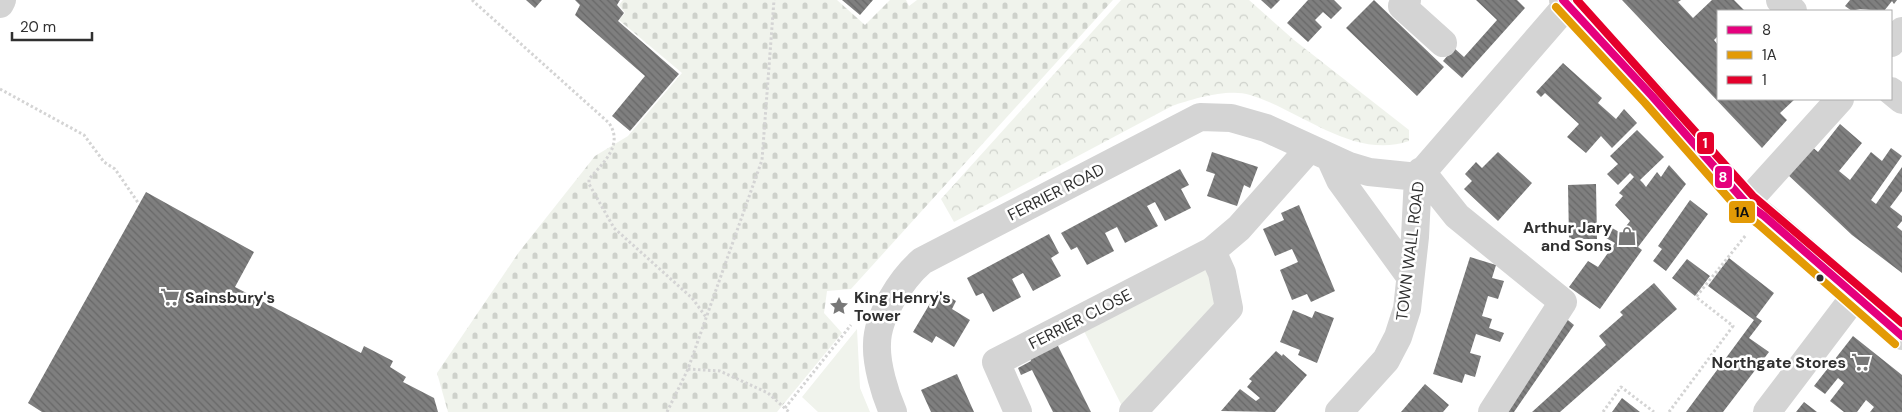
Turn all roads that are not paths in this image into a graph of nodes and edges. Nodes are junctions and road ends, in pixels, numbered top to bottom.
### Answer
1 (2, 0) edge
2 (1407, 0) edge
3 (1780, 0) edge
4 (1565, 2) edge
5 (0, 3) edge
6 (1792, 10) edge
7 (1902, 31) edge
8 (1892, 42) edge
9 (1443, 43) dead end
10 (1892, 92) edge
11 (1839, 100) edge
12 (1902, 100) edge
13 (1320, 153) junction
14 (1419, 174) junction
15 (1755, 210) junction
16 (1212, 251) junction
17 (1409, 275) junction
18 (1855, 296) junction
19 (1902, 336) edge
20 (889, 404) edge
21 (1018, 412) edge
22 (1133, 412) edge
23 (1339, 412) edge
24 (1492, 412) edge
25 (1767, 412) edge

1 - 5 street
2 - 9 street
3 - 6 street
4 - 14 street, TOWN WALL ROAD
4 - 15 street
7 - 8 street
10 - 12 street
11 - 15 street
13 - 14 street, FERRIER ROAD
13 - 16 street, FERRIER CLOSE
13 - 17 street
13 - 20 street, FERRIER ROAD
14 - 17 street, TOWN WALL ROAD
14 - 24 street
15 - 18 street
16 - 21 street, FERRIER CLOSE
16 - 22 street
17 - 23 street, TOWN WALL ROAD
18 - 19 street
18 - 25 street

